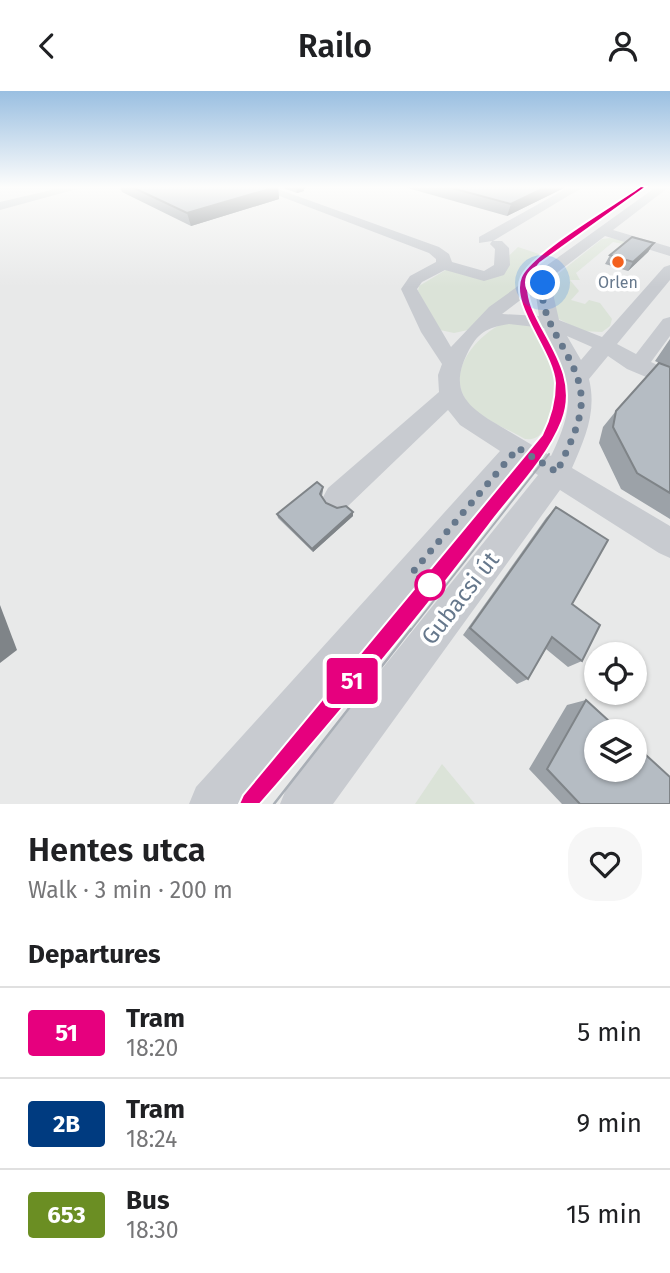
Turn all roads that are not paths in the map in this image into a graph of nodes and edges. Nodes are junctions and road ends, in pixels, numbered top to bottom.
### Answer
1 (352, 220) edge
2 (523, 220) edge
3 (618, 220) edge
4 (602, 231) junction
5 (670, 252) edge
6 (444, 264) junction
7 (670, 270) edge
8 (547, 272) junction
9 (670, 323) edge
10 (551, 324) junction
11 (477, 329) junction
12 (431, 332) junction
13 (606, 346) junction
14 (452, 364) junction
15 (635, 364) junction
16 (578, 377) junction
17 (670, 380) edge
18 (450, 395) junction
19 (518, 448) junction
20 (557, 472) junction
21 (338, 497) dead end
22 (670, 543) edge
23 (213, 804) edge
24 (304, 804) edge

1 - 6 street
2 - 6 street
3 - 4 street
4 - 5 street
4 - 8 street
6 - 12 street
7 - 13 street
8 - 10 street, Gubacsi út
8 - 11 street
9 - 15 street
10 - 11 street
10 - 13 street
10 - 16 street, Gubacsi út
11 - 12 street
11 - 14 street
12 - 14 street
13 - 15 street
13 - 16 street
14 - 18 street
15 - 17 street
16 - 20 street, Gubacsi út
18 - 19 street
18 - 21 street
19 - 20 street
19 - 23 street
20 - 22 street
20 - 24 street, Gubacsi út

